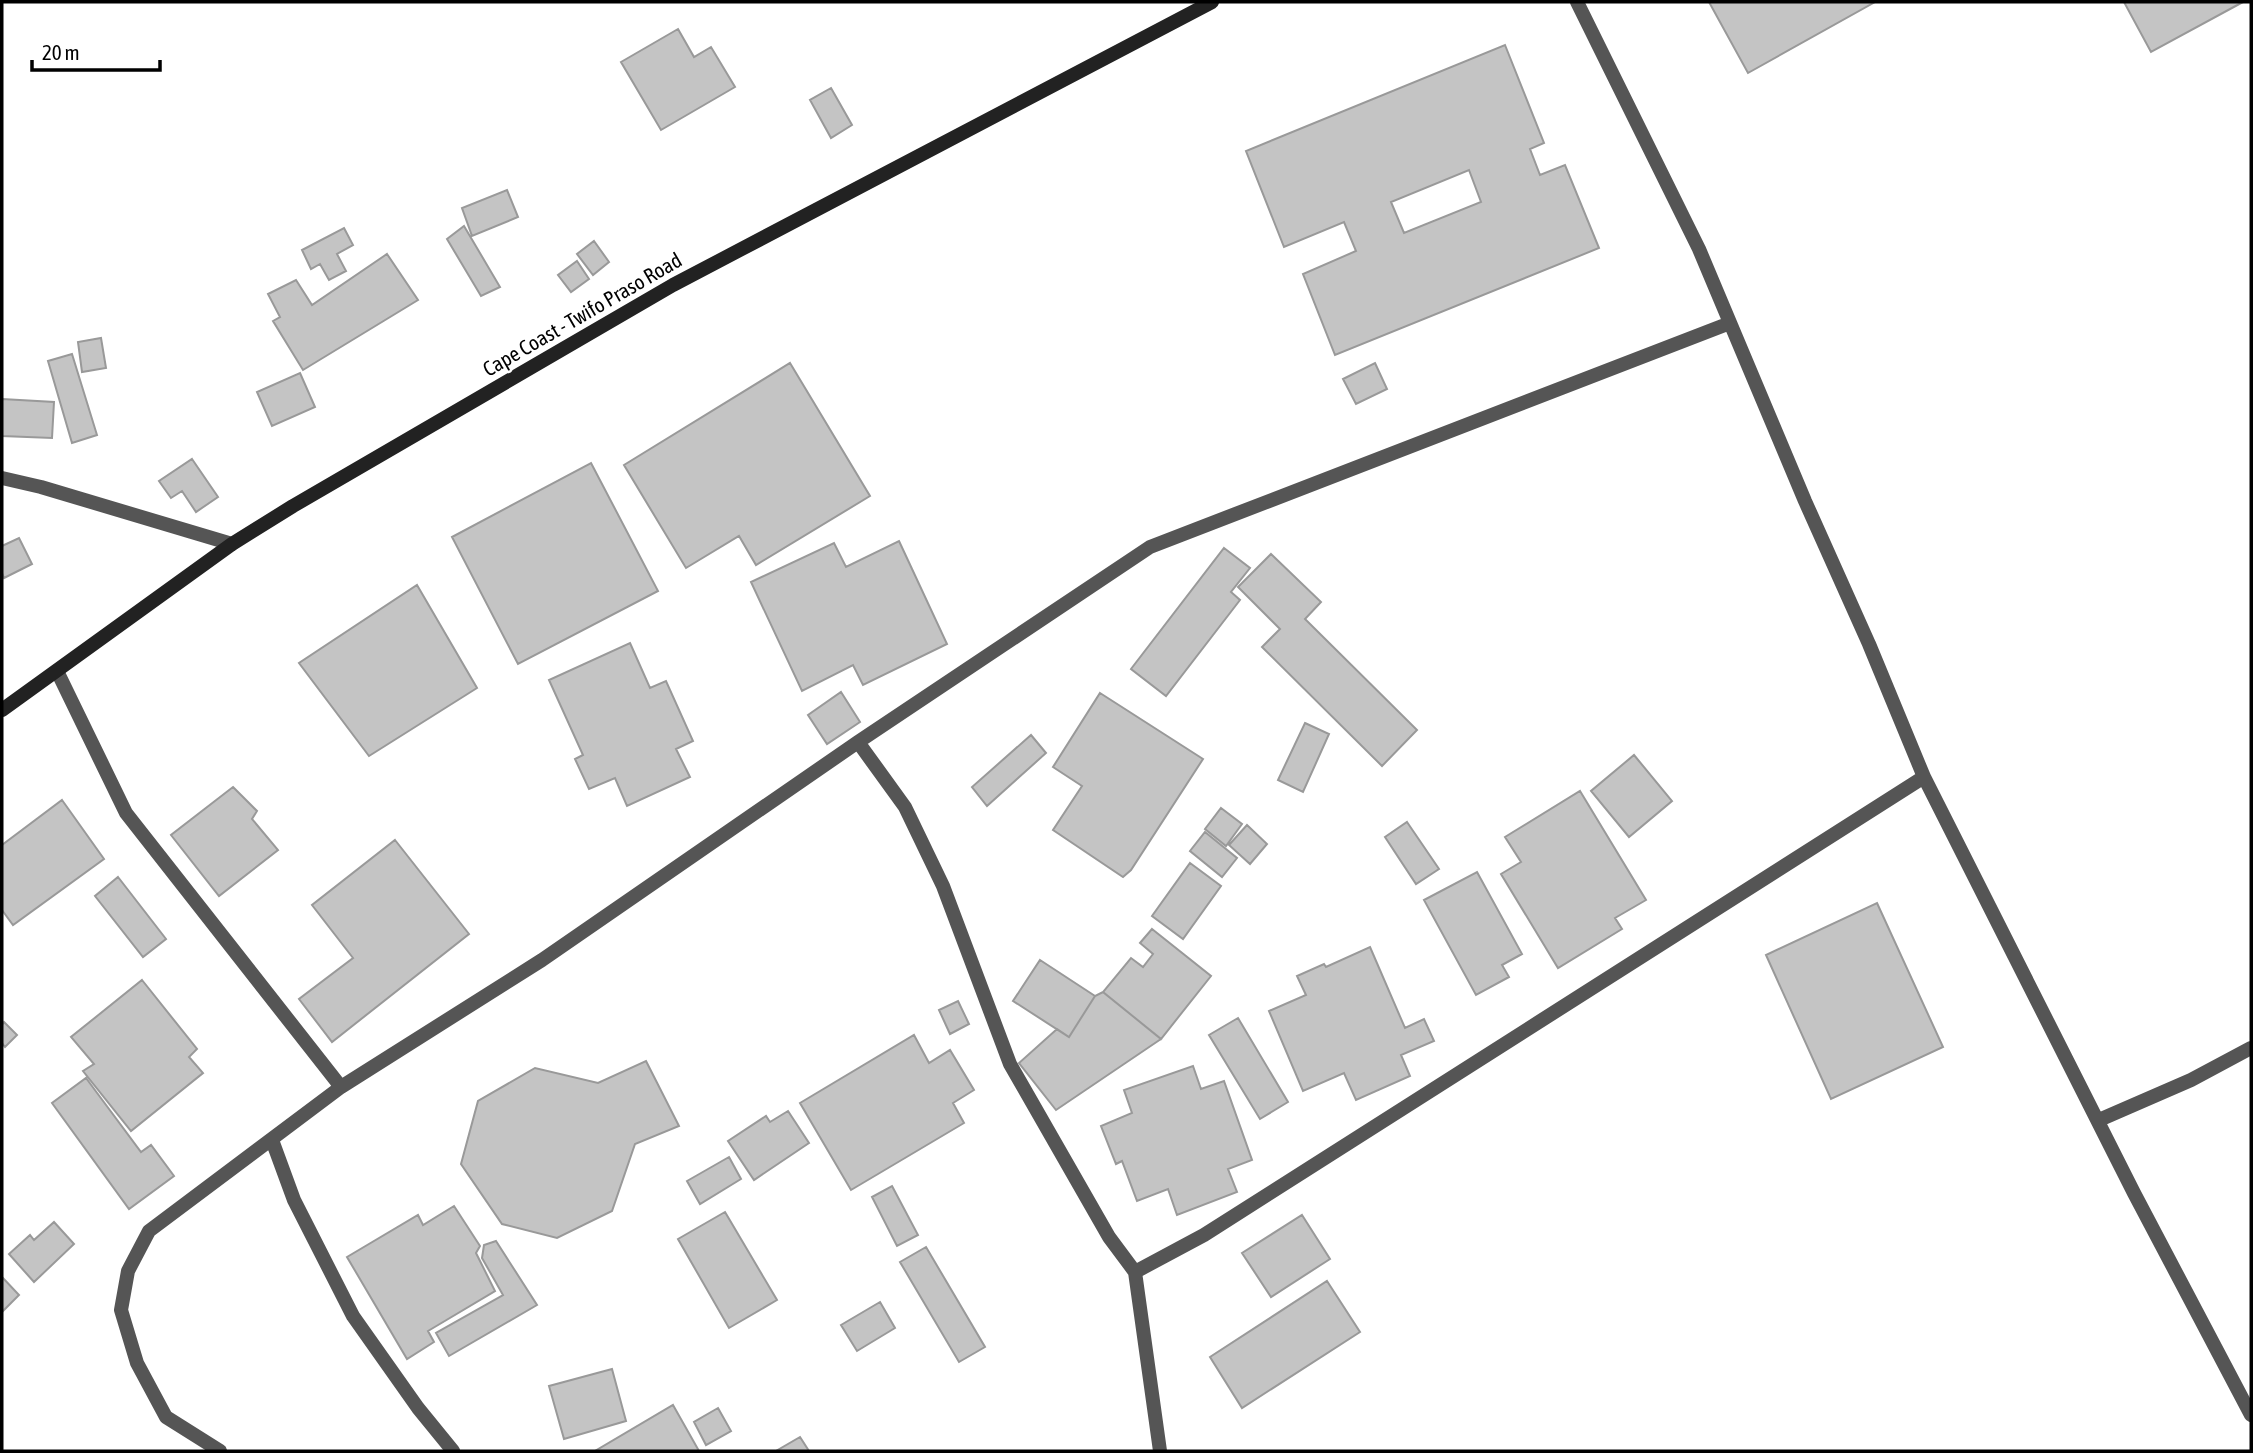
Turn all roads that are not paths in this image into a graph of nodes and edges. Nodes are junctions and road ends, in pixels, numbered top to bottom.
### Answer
1 (1212, 2) edge
2 (1577, 2) edge
3 (1730, 323) junction
4 (2, 478) edge
5 (232, 544) junction
6 (57, 671) junction
7 (2, 710) edge
8 (859, 742) junction
9 (1924, 777) junction
10 (2251, 1048) edge
11 (341, 1087) junction
12 (2099, 1120) junction
13 (272, 1140) junction
14 (1135, 1272) junction
15 (2251, 1415) edge
16 (220, 1451) edge
17 (453, 1451) edge
18 (1160, 1451) edge

1 - 5 main road, Cape Coast - Twifo Praso Road
2 - 3 street
3 - 8 street
3 - 9 street
4 - 5 street
5 - 6 main road, Cape Coast - Twifo Praso Road
6 - 7 main road, Cape Coast - Twifo Praso Road
6 - 11 street
8 - 11 street
8 - 14 street
9 - 12 street
9 - 14 street
10 - 12 street
11 - 13 street
12 - 15 street
13 - 16 street
13 - 17 street
14 - 18 street

